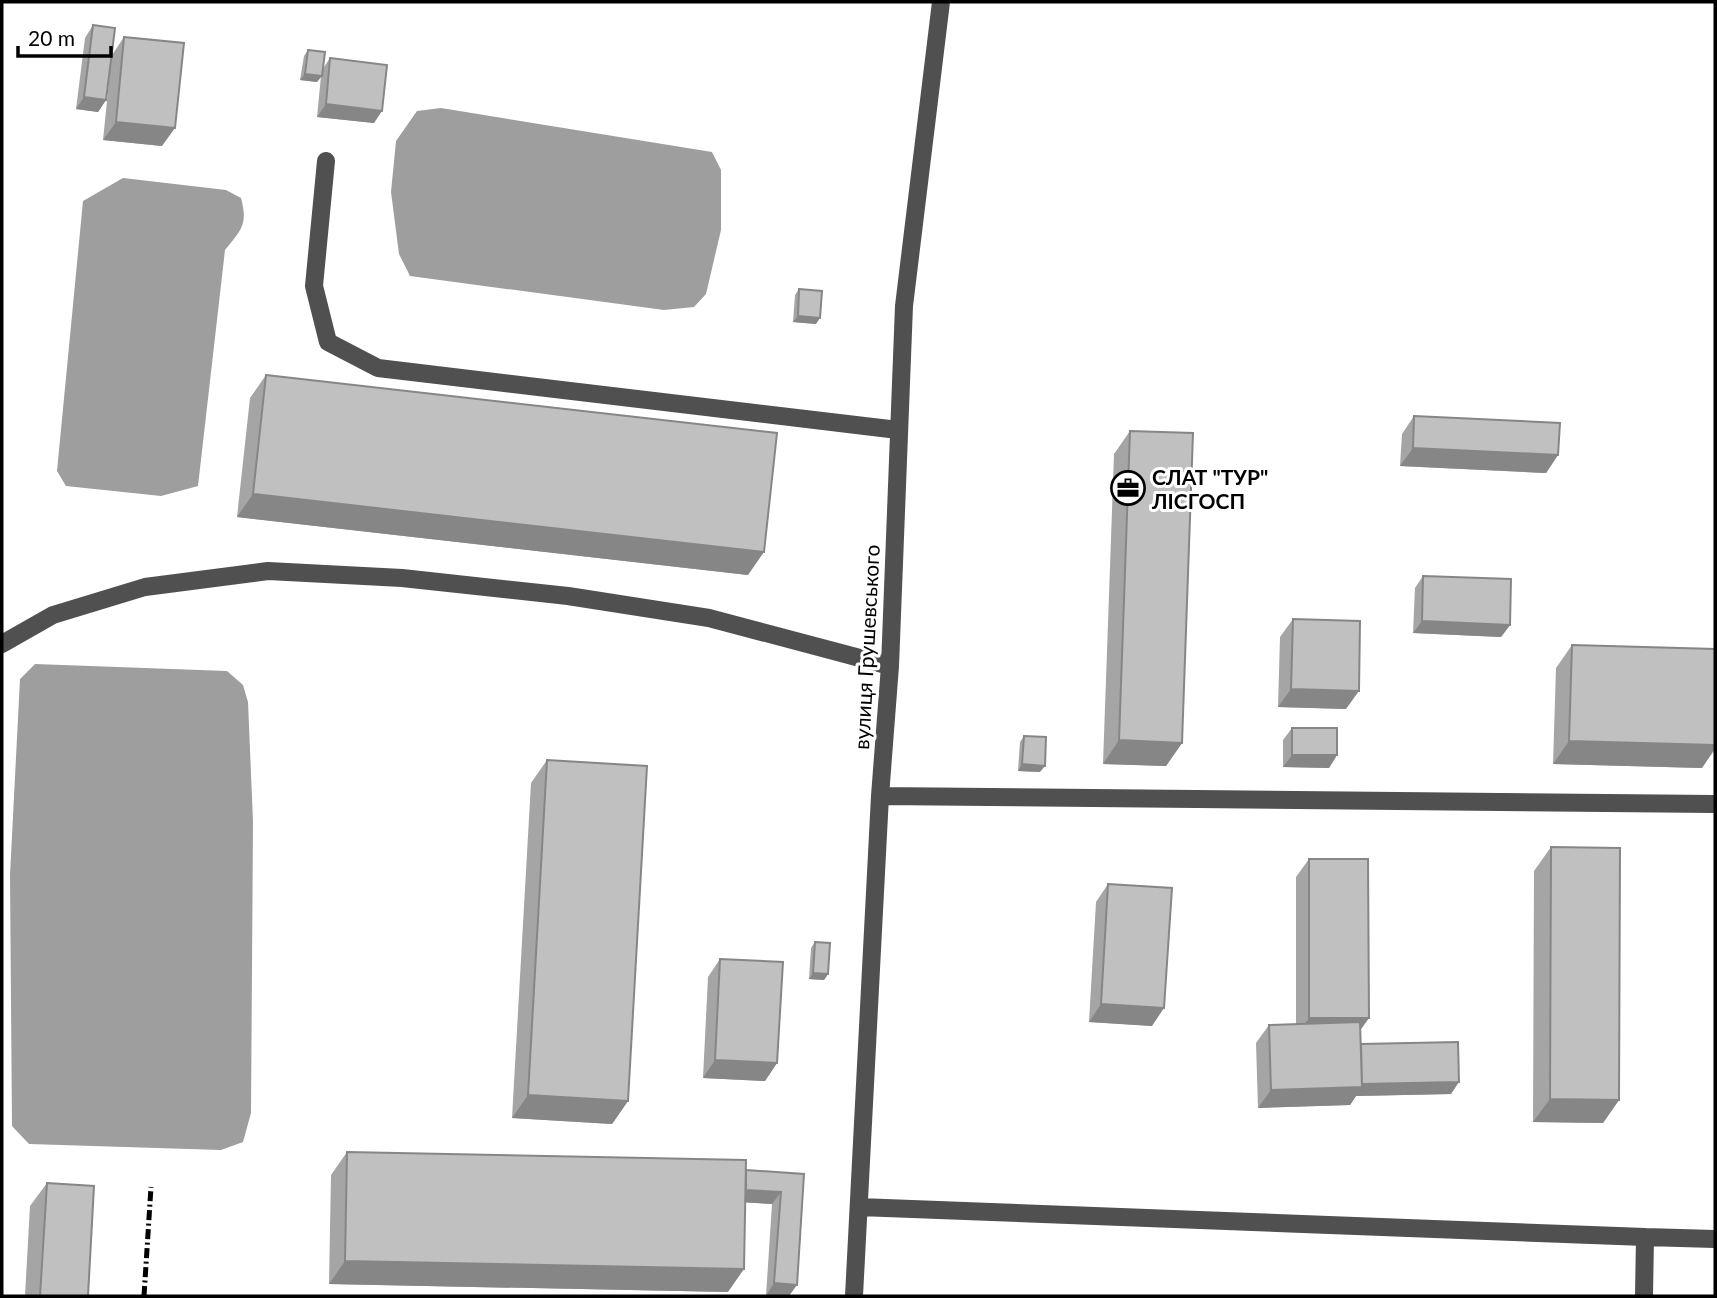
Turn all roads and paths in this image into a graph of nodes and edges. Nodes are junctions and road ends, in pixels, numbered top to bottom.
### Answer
1 (941, 2) edge
2 (326, 161) dead end
3 (898, 430) junction
4 (2, 644) edge
5 (890, 666) junction
6 (880, 796) junction
7 (1715, 804) edge
8 (859, 1207) junction
9 (1645, 1237) junction
10 (1715, 1240) edge
11 (854, 1296) edge
12 (1644, 1296) edge

1 - 3 street, вулиця Грушевського
2 - 3 street
3 - 5 street, вулиця Грушевського
4 - 5 street
5 - 6 street, вулиця Грушевського
6 - 7 street
6 - 8 street, вулиця Грушевського
8 - 9 street
8 - 11 street, вулиця Грушевського
9 - 10 street
9 - 12 street

